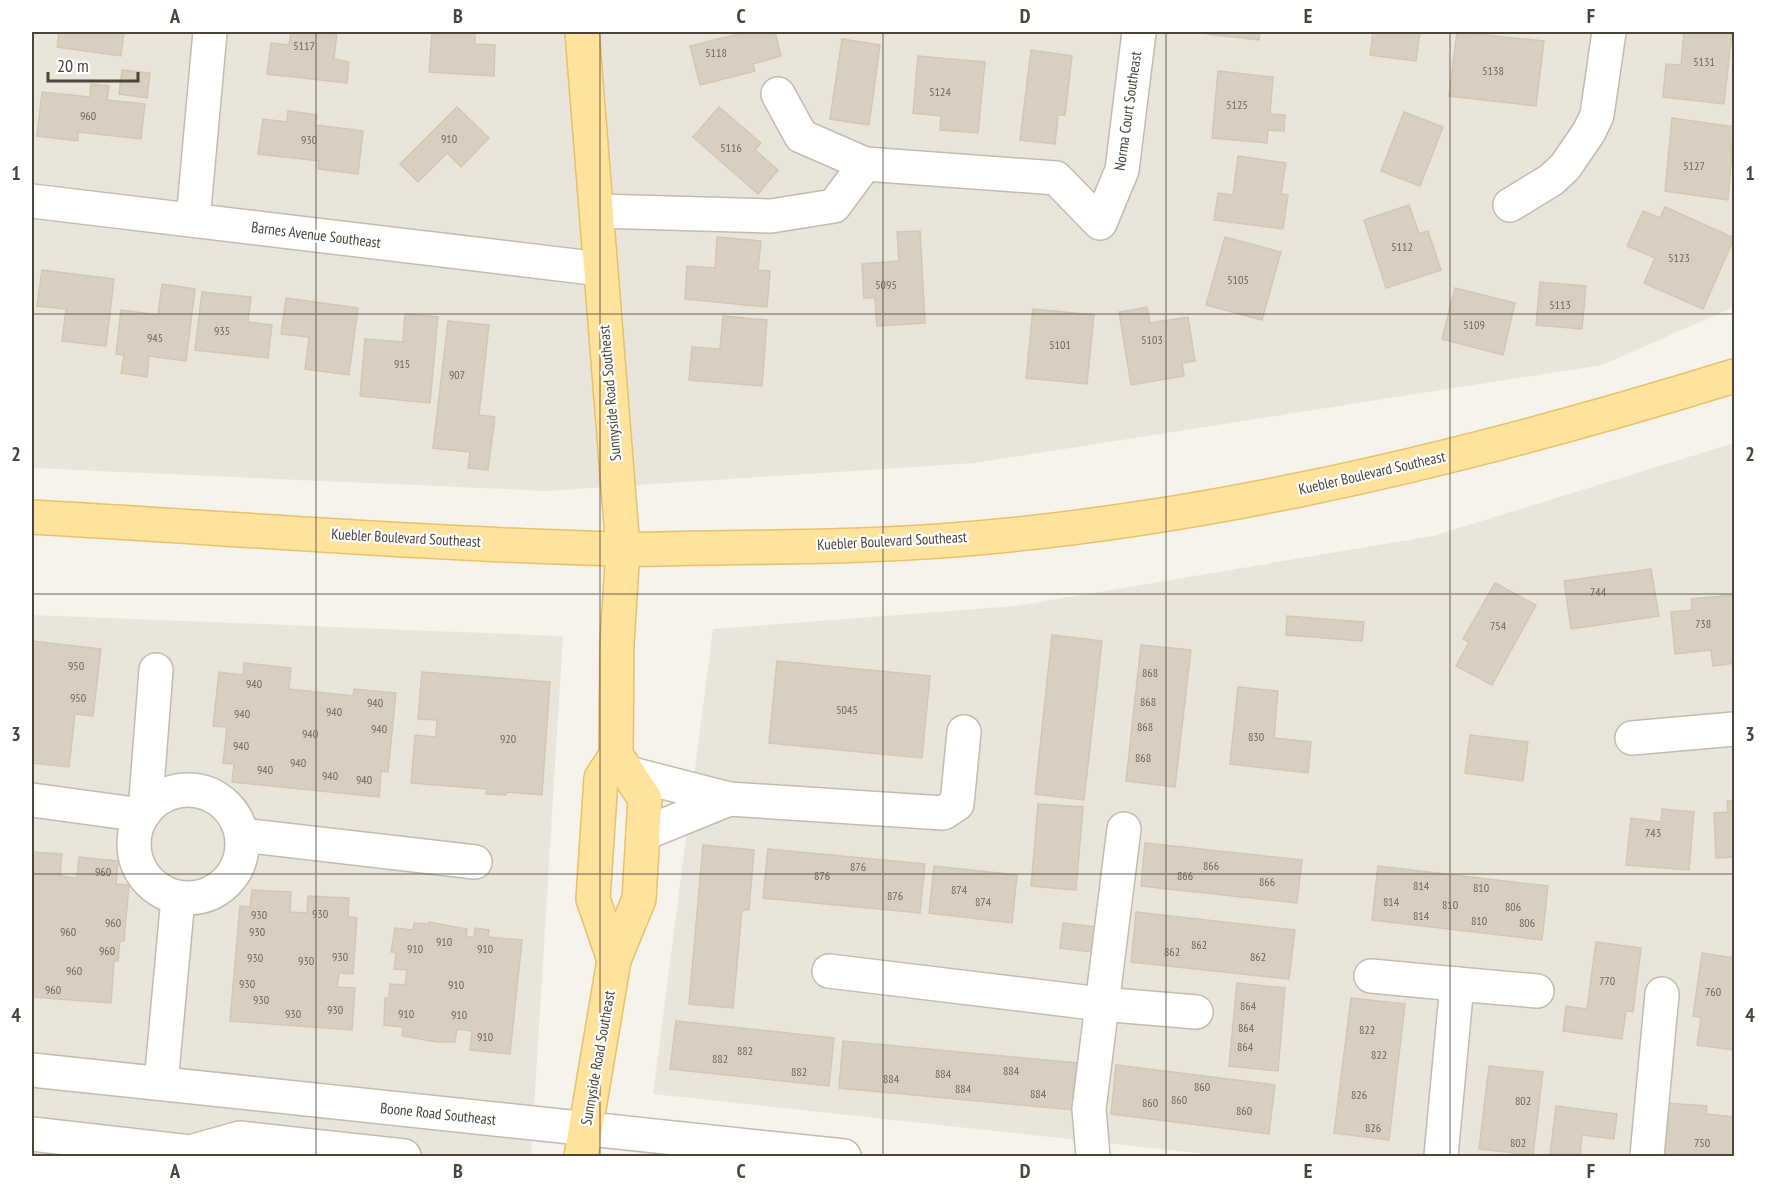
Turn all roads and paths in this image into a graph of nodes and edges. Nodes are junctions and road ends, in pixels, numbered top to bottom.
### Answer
1 (210, 32) edge
2 (582, 32) edge
3 (1139, 32) edge
4 (1609, 32) edge
5 (778, 94) dead end
6 (865, 164) junction
7 (32, 201) edge
8 (1510, 205) dead end
9 (597, 211) junction
10 (193, 220) junction
11 (600, 269) junction
12 (1734, 376) edge
13 (32, 517) edge
14 (623, 549) junction
15 (156, 670) dead end
16 (1734, 729) edge
17 (964, 732) dead end
18 (1632, 738) dead end
19 (622, 764) junction
20 (729, 799) junction
21 (32, 800) edge
22 (143, 814) junction
23 (1124, 829) dead end
24 (643, 834) junction
25 (242, 835) junction
26 (475, 862) dead end
27 (177, 898) junction
28 (614, 960) junction
29 (829, 971) dead end
30 (1371, 976) dead end
31 (1457, 984) junction
32 (1537, 991) dead end
33 (1662, 994) dead end
34 (1101, 1004) junction
35 (1196, 1012) dead end
36 (32, 1070) edge
37 (161, 1083) junction
38 (32, 1134) edge
39 (583, 1143) edge
40 (218, 1150) edge
41 (404, 1156) edge
42 (844, 1156) edge
43 (1093, 1156) edge
44 (1441, 1156) edge
45 (1647, 1156) edge

1 - 10 street
2 - 9 main road, Sunnyside Road Southeast
3 - 6 street, Norma Court Southeast
4 - 8 street
5 - 6 street
6 - 9 street
7 - 10 street, Barnes Avenue Southeast
9 - 11 main road, Sunnyside Road Southeast
10 - 11 street, Barnes Avenue Southeast
11 - 14 main road, Sunnyside Road Southeast
12 - 14 main road, Kuebler Boulevard Southeast
13 - 14 main road, Kuebler Boulevard Southeast
14 - 19 main road, Sunnyside Road Southeast
15 - 22 street
16 - 18 street
17 - 20 street
19 - 20 street
19 - 24 main road, Sunnyside Road Southeast
19 - 28 main road, Sunnyside Road Southeast
20 - 24 street
21 - 22 street
22 - 25 street
22 - 27 street
23 - 34 street
24 - 28 main road, Sunnyside Road Southeast
25 - 26 street
25 - 27 street
27 - 37 street
28 - 39 main road, Sunnyside Road Southeast
29 - 34 street
30 - 31 street
31 - 32 street
31 - 44 street
33 - 45 street
34 - 35 street
34 - 43 street
36 - 37 street, Boone Road Southeast
37 - 39 street, Boone Road Southeast
38 - 40 street
39 - 42 street, Boone Road Southeast
40 - 41 street

